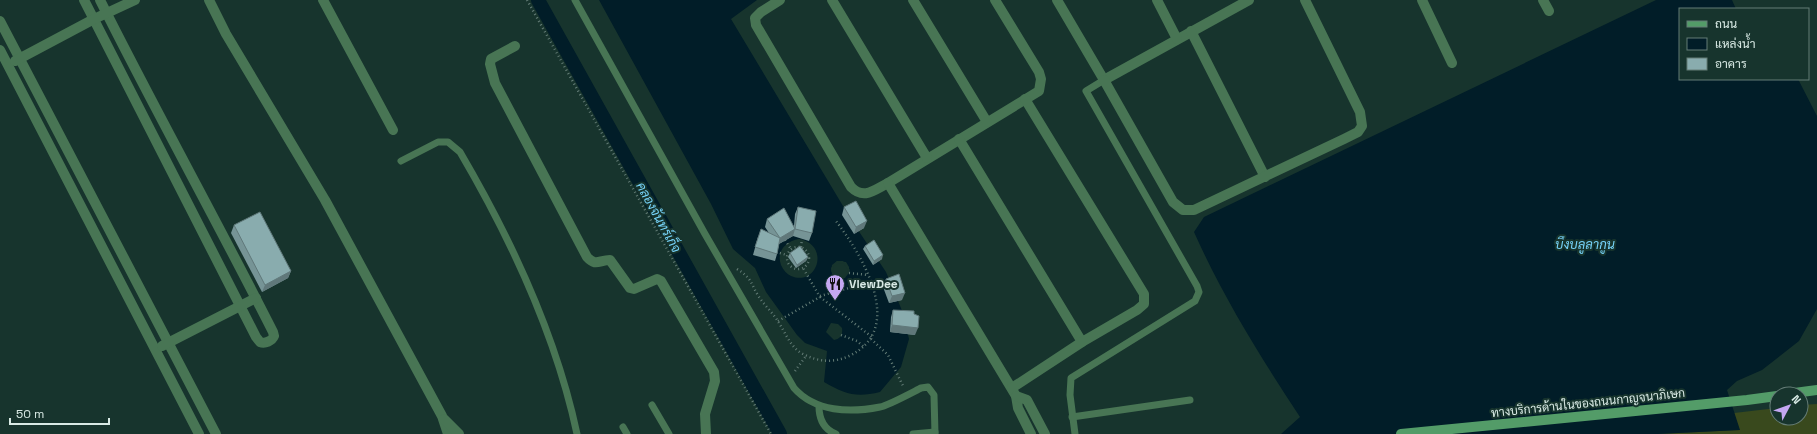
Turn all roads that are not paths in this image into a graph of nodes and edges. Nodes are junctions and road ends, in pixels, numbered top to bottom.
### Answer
1 (84, 0) edge
2 (100, 0) edge
3 (134, 0) edge
4 (210, 0) edge
5 (323, 0) edge
6 (575, 0) edge
7 (780, 0) edge
8 (832, 0) edge
9 (913, 0) edge
10 (995, 0) edge
11 (1057, 0) edge
12 (1157, 0) edge
13 (1249, 0) edge
14 (1305, 0) edge
15 (1422, 0) edge
16 (1543, 0) edge
17 (1549, 11) dead end
18 (106, 13) junction
19 (94, 19) junction
20 (0, 21) edge
21 (1191, 31) junction
22 (1177, 39) junction
23 (514, 46) dead end
24 (0, 50) edge
25 (20, 58) junction
26 (1452, 63) dead end
27 (8, 64) junction
28 (1104, 80) junction
29 (1025, 99) junction
30 (987, 122) junction
31 (394, 130) dead end
32 (959, 139) junction
33 (927, 158) junction
34 (401, 161) dead end
35 (1265, 177) junction
36 (888, 183) junction
37 (256, 298) junction
38 (240, 306) junction
39 (1082, 342) junction
40 (168, 344) junction
41 (155, 349) junction
42 (1014, 392) junction
43 (1769, 397) edge
44 (1190, 400) dead end
45 (652, 406) dead end
46 (819, 406) junction
47 (442, 416) junction
48 (1072, 417) junction
49 (623, 427) dead end
50 (935, 433) edge
51 (199, 434) edge
52 (216, 434) edge
53 (448, 434) edge
54 (459, 434) edge
55 (577, 434) edge
56 (627, 434) edge
57 (669, 434) edge
58 (706, 434) edge
59 (836, 434) edge
60 (913, 434) edge
61 (1031, 434) edge
62 (1046, 434) edge
63 (1074, 434) edge
64 (1401, 434) edge

1 - 19 street
2 - 18 street
3 - 18 street
4 - 47 street
5 - 31 street
6 - 46 lane
7 - 36 street
8 - 33 street
9 - 30 street
10 - 29 street
11 - 28 street
12 - 22 street
13 - 21 street
14 - 35 street
15 - 26 street
16 - 17 street
18 - 19 street
18 - 37 street
19 - 25 street
19 - 38 street
20 - 25 street
21 - 22 street
21 - 35 street
22 - 28 street
23 - 58 street
24 - 27 street
25 - 27 street
25 - 40 street
27 - 41 street
28 - 35 street
28 - 48 lane
29 - 30 street
29 - 39 street
30 - 32 street
32 - 33 street
32 - 39 street
33 - 36 street
34 - 55 lane
36 - 42 street
37 - 38 street
37 - 38 street
38 - 40 street
39 - 42 street
40 - 41 street
40 - 52 street
41 - 51 street
42 - 61 street
42 - 62 street
43 - 64 main road, ทางบริการด้านในของถนนกาญจนาภิเษก
44 - 48 lane
45 - 57 lane
46 - 50 lane
46 - 59 lane
47 - 53 street
47 - 54 street
48 - 63 lane
49 - 56 lane
50 - 60 lane

